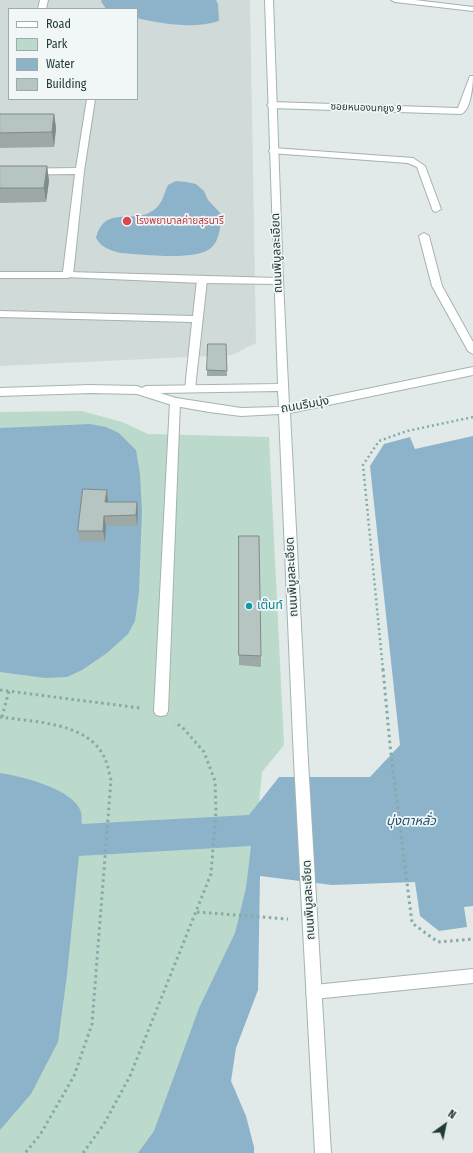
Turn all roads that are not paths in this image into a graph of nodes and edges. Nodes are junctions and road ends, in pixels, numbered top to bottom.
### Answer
1 (269, 0) edge
2 (395, 0) edge
3 (462, 4) edge
4 (473, 9) edge
5 (473, 78) edge
6 (91, 100) edge
7 (271, 105) junction
8 (273, 151) junction
9 (80, 171) junction
10 (0, 172) edge
11 (436, 210) dead end
12 (424, 236) dead end
13 (0, 275) edge
14 (68, 275) junction
15 (202, 280) junction
16 (278, 281) junction
17 (0, 314) edge
18 (198, 319) junction
19 (473, 351) edge
20 (473, 371) edge
21 (284, 387) junction
22 (190, 389) junction
23 (137, 390) junction
24 (0, 392) edge
25 (174, 402) junction
26 (284, 410) junction
27 (162, 711) road end
28 (473, 976) edge
29 (314, 992) junction
30 (323, 1153) edge

1 - 7 street, ถนนพิบูลละเอียด
2 - 3 street
3 - 4 street
5 - 7 street, ซอยหนองนกยูง 9
6 - 9 street
7 - 8 street, ถนนพิบูลละเอียด
8 - 11 street
8 - 16 street, ถนนพิบูลละเอียด
9 - 10 street
9 - 14 street
12 - 19 street
13 - 14 street
14 - 15 street
15 - 16 street
15 - 18 street
16 - 21 street, ถนนพิบูลละเอียด
17 - 18 street
18 - 22 street
20 - 26 street, ถนนริมบุ่ง
21 - 22 street, ถนนริมบุ่ง
21 - 26 street, ถนนพิบูลละเอียด
22 - 23 street, ถนนริมบุ่ง
23 - 24 street, ถนนริมบุ่ง
23 - 25 street, ถนนริมบุ่ง
25 - 26 street, ถนนริมบุ่ง
25 - 27 street
26 - 29 street, ถนนพิบูลละเอียด
28 - 29 street
29 - 30 street, ถนนพิบูลละเอียด

